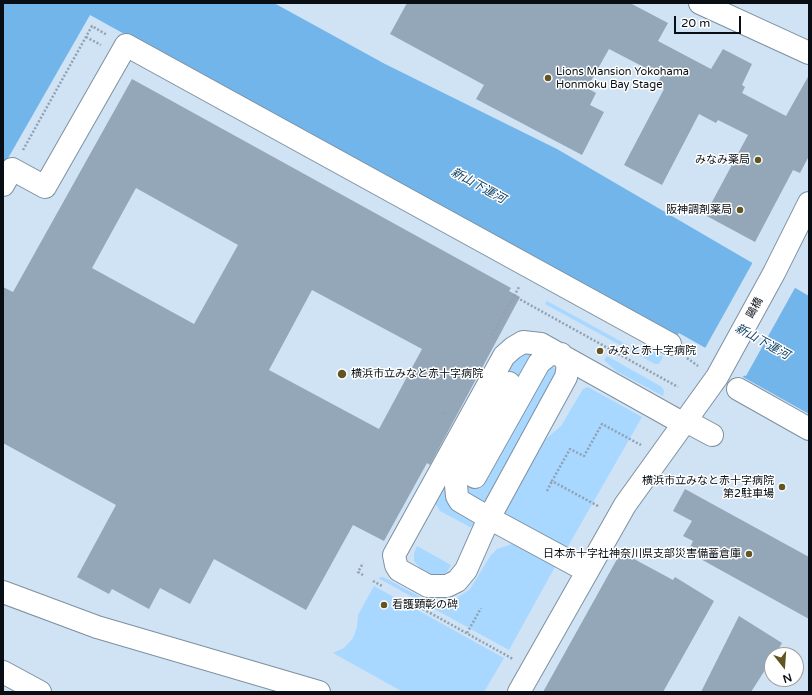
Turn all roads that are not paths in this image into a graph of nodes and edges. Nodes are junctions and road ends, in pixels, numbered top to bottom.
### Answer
1 (700, 3) edge
2 (735, 3) edge
3 (780, 38) junction
4 (809, 53) edge
5 (3, 185) edge
6 (809, 202) edge
7 (670, 344) dead end
8 (561, 354) junction
9 (509, 383) dead end
10 (738, 389) dead end
11 (688, 418) junction
12 (715, 429) dead end
13 (809, 429) edge
14 (475, 477) dead end
15 (489, 518) junction
16 (587, 571) junction
17 (3, 592) edge
18 (3, 672) edge
19 (40, 692) edge
20 (319, 692) edge
21 (519, 692) edge

1 - 3 street
2 - 3 street
3 - 4 street
5 - 7 street
6 - 11 street, 鷗橋
8 - 11 street
8 - 14 street
8 - 15 street
8 - 15 street
9 - 15 street
10 - 13 street
11 - 12 street
11 - 16 street, 鷗橋
15 - 16 street
16 - 21 street, 鷗橋
17 - 20 street
18 - 19 street

